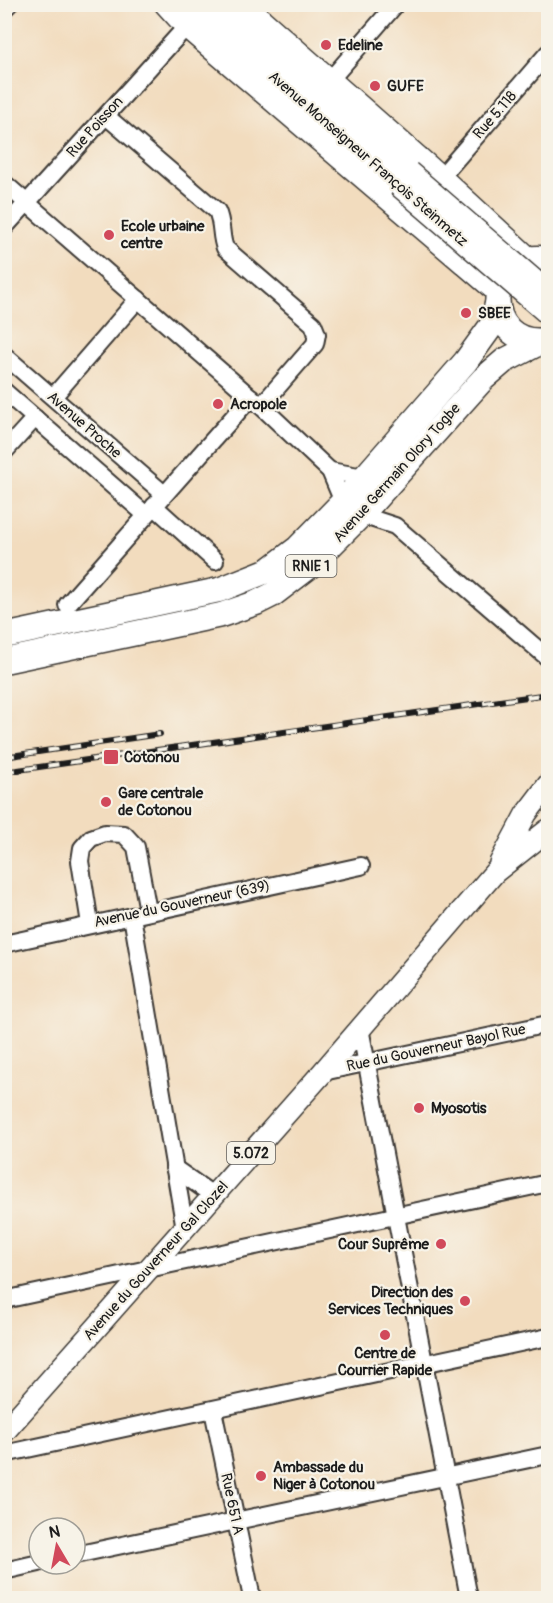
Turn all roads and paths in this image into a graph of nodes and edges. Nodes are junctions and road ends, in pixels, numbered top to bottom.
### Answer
1 (9, 4) edge
2 (165, 4) edge
3 (188, 4) edge
4 (214, 4) edge
5 (244, 4) edge
6 (396, 4) edge
7 (4, 9) edge
8 (186, 27) junction
9 (549, 53) edge
10 (330, 80) junction
11 (106, 116) junction
12 (441, 177) junction
13 (404, 179) junction
14 (4, 183) edge
15 (27, 203) junction
16 (4, 228) edge
17 (541, 257) edge
18 (549, 292) edge
19 (497, 298) junction
20 (138, 299) junction
21 (549, 314) edge
22 (546, 340) edge
23 (4, 355) edge
24 (4, 391) edge
25 (53, 397) junction
26 (256, 401) junction
27 (35, 418) junction
28 (4, 452) edge
29 (330, 471) junction
30 (372, 485) junction
31 (154, 505) junction
32 (352, 508) junction
33 (395, 526) junction
34 (215, 561) dead end
35 (67, 605) dead end
36 (4, 636) edge
37 (549, 658) edge
38 (4, 661) edge
39 (549, 785) edge
40 (549, 830) edge
41 (360, 866) dead end
42 (495, 872) junction
43 (148, 911) junction
44 (132, 916) junction
45 (90, 924) junction
46 (4, 944) edge
47 (549, 1024) edge
48 (360, 1028) junction
49 (367, 1062) junction
50 (323, 1072) junction
51 (174, 1168) junction
52 (549, 1183) edge
53 (214, 1196) junction
54 (396, 1216) junction
55 (185, 1229) junction
56 (149, 1269) junction
57 (4, 1300) edge
58 (549, 1337) edge
59 (424, 1364) junction
60 (213, 1410) junction
61 (4, 1432) edge
62 (4, 1454) edge
63 (549, 1455) edge
64 (446, 1476) junction
65 (236, 1521) junction
66 (87, 1553) edge
67 (27, 1565) edge
68 (4, 1570) edge
69 (252, 1599) edge
70 (469, 1599) edge

1 - 7 street
2 - 8 main road, Avenue Monseigneur François Steinmetz
3 - 13 main road, Avenue Monseigneur François Steinmetz
4 - 13 main road, Avenue Monseigneur François Steinmetz
5 - 10 main road
6 - 10 street
8 - 11 street, Rue Poisson
8 - 19 main road, Avenue Monseigneur François Steinmetz
9 - 12 street, Rue 5.118
10 - 12 main road
11 - 15 street, Rue Poisson
11 - 26 street
12 - 17 main road
13 - 18 main road, Avenue Monseigneur François Steinmetz, bridge
13 - 21 main road, Avenue Monseigneur François Steinmetz, bridge
14 - 15 street
15 - 16 street, Rue Poisson
15 - 20 street
17 - 19 highway, RNIE 1
19 - 22 highway, RNIE 1
19 - 30 highway, Avenue Germain Olory Togbe / RNIE 1
20 - 25 street
20 - 26 street
22 - 30 highway, Avenue Germain Olory Togbe / RNIE 1
23 - 25 street, Avenue Proche
24 - 27 street, Avenue Proche
25 - 31 street, Avenue Proche
26 - 29 street
26 - 31 street
27 - 28 street
27 - 31 street, Avenue Proche
29 - 30 street
29 - 32 street
30 - 32 highway, Avenue Germain Olory Togbe / RNIE 1
30 - 33 street
31 - 34 street
31 - 35 street
32 - 33 street
32 - 36 highway, Avenue Germain Olory Togbe / RNIE 1
32 - 38 highway, Avenue Germain Olory Togbe / RNIE 1
33 - 37 street
39 - 42 main road, Avenue du Gouverneur Gal Clozel / 5.072
40 - 42 main road, Avenue du Gouverneur Gal Clozel / 5.072
41 - 43 street, Avenue du Gouverneur (639)
42 - 48 main road, Avenue du Gouverneur Gal Clozel / 5.072
43 - 44 street, Avenue du Gouverneur (639)
43 - 45 street
44 - 45 street, Avenue du Gouverneur (639)
44 - 51 street
45 - 46 street, Avenue du Gouverneur (639)
47 - 49 street, Rue du Gouverneur Bayol Rue
48 - 49 street
48 - 50 main road, Avenue du Gouverneur Gal Clozel / 5.072
49 - 50 street, Rue du Gouverneur Bayol Rue
49 - 54 street
50 - 53 main road, Avenue du Gouverneur Gal Clozel / 5.072
51 - 53 street
51 - 55 street
52 - 54 street
53 - 55 main road, Avenue du Gouverneur Gal Clozel / 5.072
54 - 56 street
54 - 59 street
55 - 56 main road, Avenue du Gouverneur Gal Clozel / 5.072
56 - 57 street
56 - 61 main road, Avenue du Gouverneur Gal Clozel / 5.072
58 - 59 street
59 - 60 street
59 - 64 street
60 - 62 street
60 - 65 street, Rue 651 A
63 - 64 street
64 - 65 street
64 - 70 street
65 - 66 street
65 - 69 street, Rue 651 A
67 - 68 street

